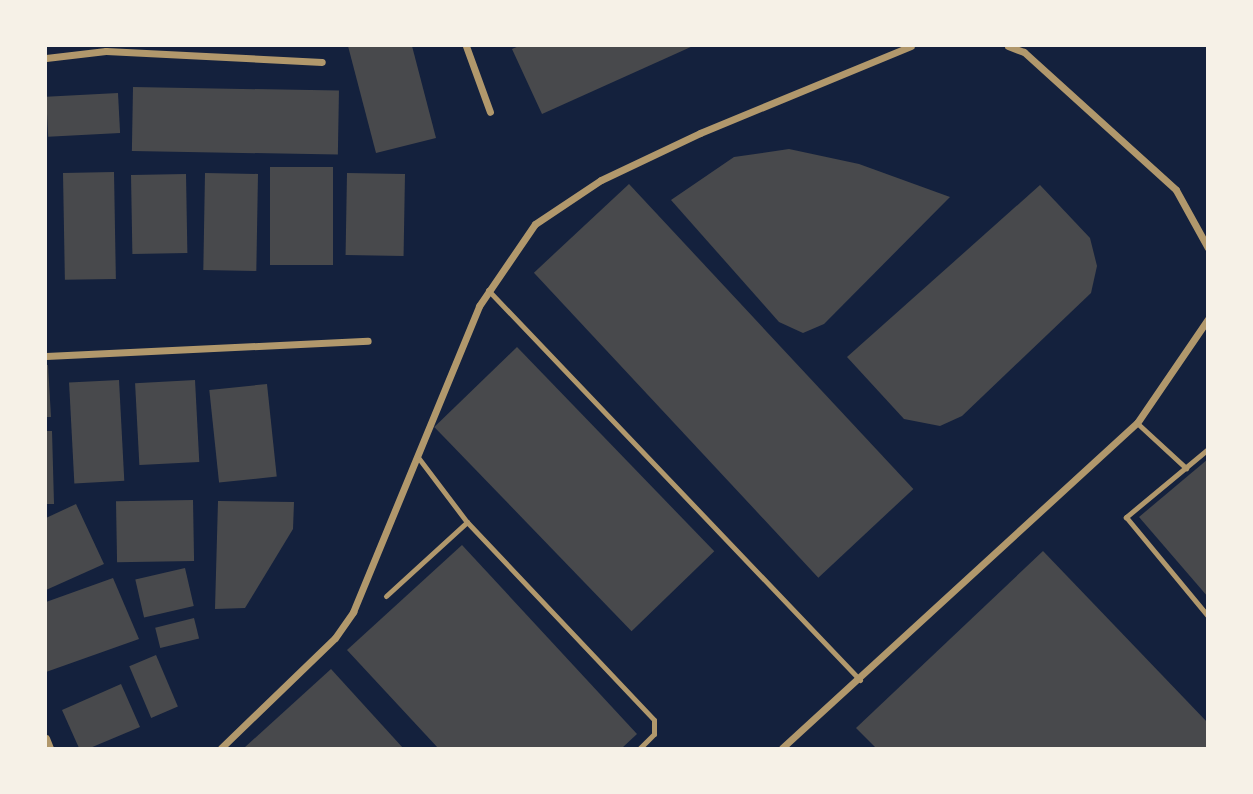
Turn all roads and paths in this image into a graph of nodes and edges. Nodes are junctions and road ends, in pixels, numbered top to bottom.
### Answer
1 (466, 46) edge
2 (911, 46) edge
3 (1008, 46) edge
4 (106, 48) edge
5 (46, 58) edge
6 (322, 62) dead end
7 (490, 112) dead end
8 (1208, 248) edge
9 (488, 290) junction
10 (1208, 319) edge
11 (368, 341) dead end
12 (46, 356) edge
13 (1137, 423) junction
14 (1208, 449) edge
15 (417, 456) junction
16 (1186, 468) junction
17 (467, 522) junction
18 (386, 596) dead end
19 (1208, 616) edge
20 (860, 680) junction
21 (46, 738) edge
22 (50, 748) edge
23 (221, 748) edge
24 (640, 748) edge
25 (782, 748) edge

1 - 7 street
2 - 9 street
3 - 8 street
4 - 5 street
4 - 6 street
9 - 15 street
9 - 20 lane
10 - 13 street
11 - 12 street
13 - 16 lane
13 - 20 street
14 - 16 lane
15 - 17 lane
15 - 23 street
16 - 19 lane
17 - 18 lane
17 - 24 lane
20 - 25 street
21 - 22 street

